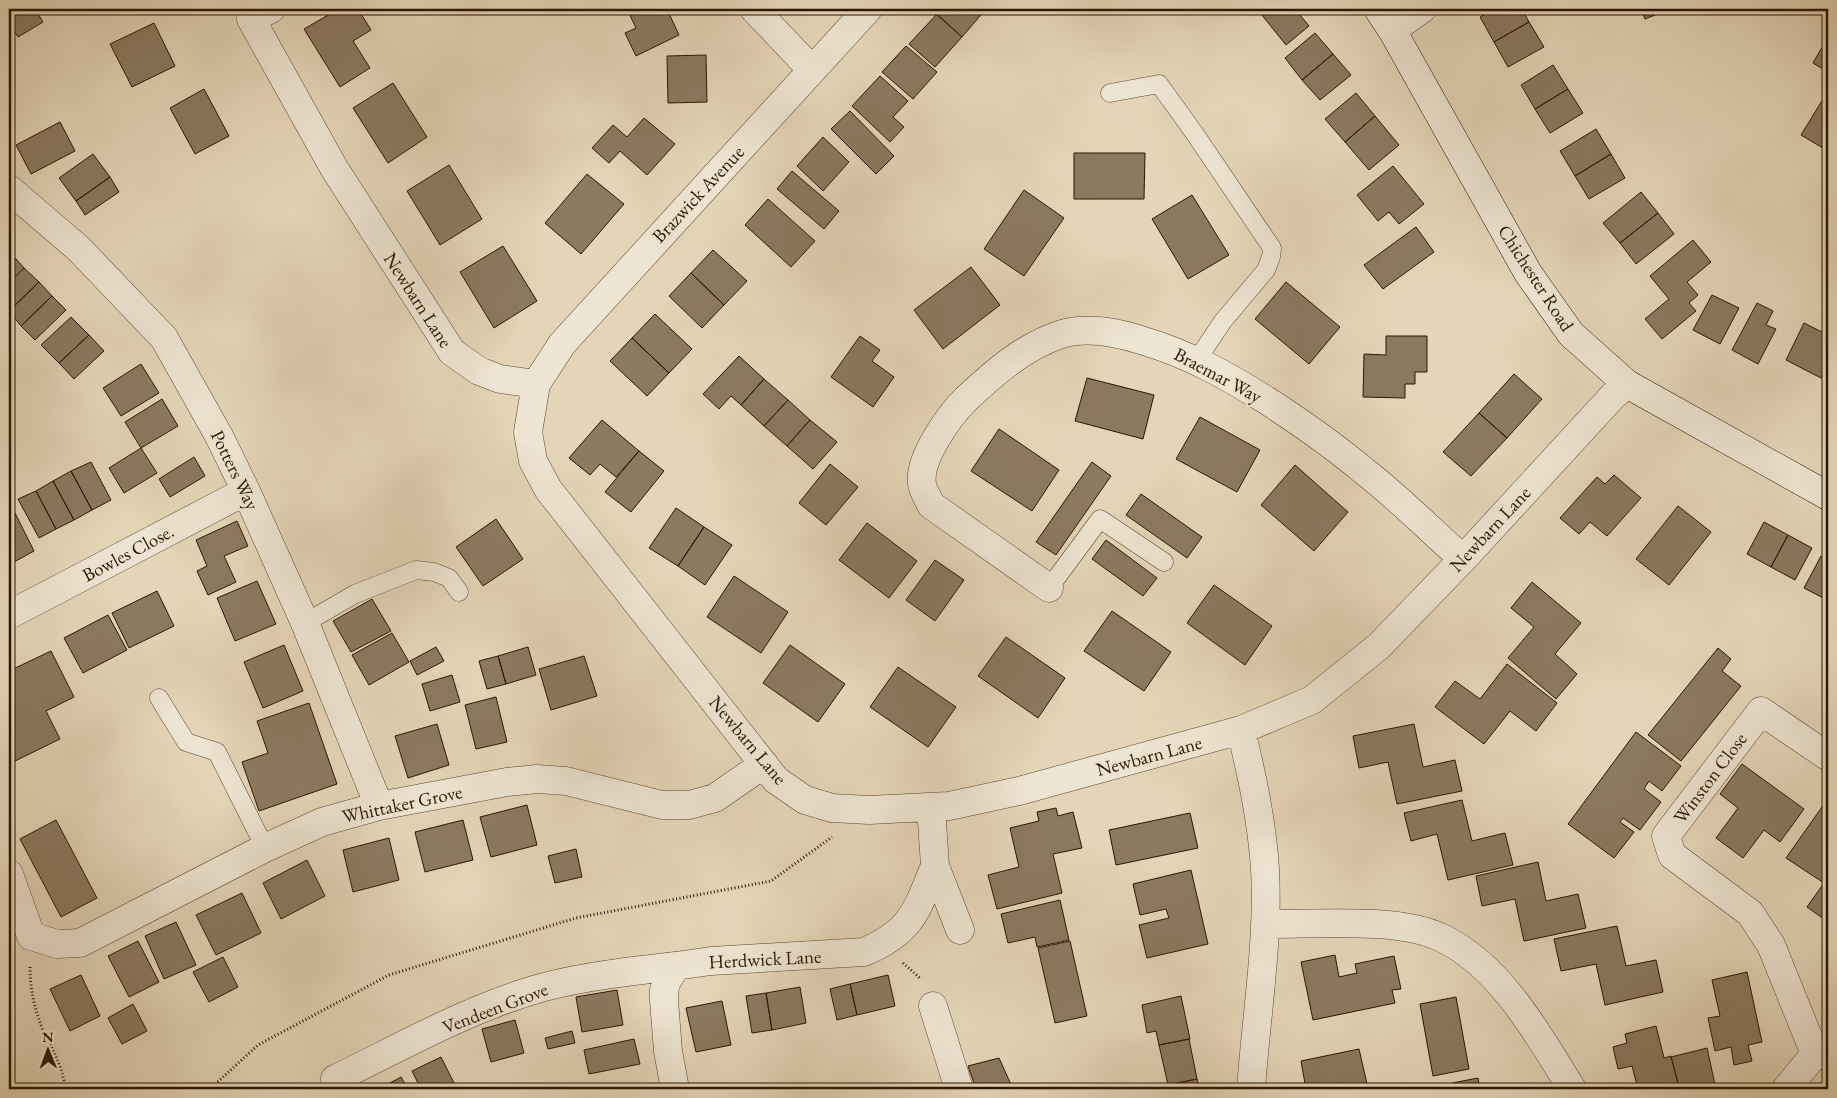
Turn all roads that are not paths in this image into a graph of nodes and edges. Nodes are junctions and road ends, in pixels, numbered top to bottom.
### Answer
1 (271, 9) edge
2 (754, 9) edge
3 (868, 9) edge
4 (1422, 9) edge
5 (1385, 19) edge
6 (812, 70) junction
7 (1110, 93) dead end
8 (9, 189) edge
9 (1197, 360) junction
10 (536, 384) junction
11 (1626, 384) junction
12 (246, 491) junction
13 (1828, 496) edge
14 (1463, 559) junction
15 (1164, 562) dead end
16 (1049, 588) joint
17 (459, 592) dead end
18 (9, 615) edge
19 (305, 623) junction
20 (159, 698) dead end
21 (1241, 730) junction
22 (1827, 756) edge
23 (764, 764) junction
24 (379, 806) junction
25 (931, 807) junction
26 (265, 848) junction
27 (936, 866) junction
28 (9, 874) edge
29 (1265, 924) junction
30 (960, 930) dead end
31 (676, 966) junction
32 (933, 1006) road end
33 (1821, 1055) edge
34 (341, 1089) edge
35 (675, 1089) edge
36 (959, 1089) edge
37 (1251, 1089) edge
38 (1572, 1089) edge
39 (1786, 1089) edge

1 - 10 street, Newbarn Lane
2 - 6 street
3 - 6 street, Brazwick Avenue
4 - 5 street
5 - 11 street, Chichester Road
6 - 10 street, Brazwick Avenue
7 - 9 lane
8 - 12 street, Potters Way
9 - 14 street, Braemar Way
9 - 16 street, Braemar Way
10 - 23 street, Newbarn Lane
11 - 13 street, Chichester Road
11 - 14 street, Newbarn Lane
12 - 18 street, Bowles Close.
12 - 19 street, Potters Way
14 - 21 street, Newbarn Lane
15 - 16 lane
17 - 19 lane
19 - 24 street, Potters Way
20 - 26 lane
21 - 25 street, Newbarn Lane
21 - 29 street
22 - 33 street, Winston Close
23 - 24 street, Whittaker Grove
23 - 25 street, Newbarn Lane
24 - 26 street, Whittaker Grove
25 - 27 street
26 - 28 street, Whittaker Grove
27 - 30 street
27 - 31 street, Herdwick Lane
29 - 37 street
29 - 38 street
31 - 34 street, Vendeen Grove
31 - 35 street
32 - 36 street
33 - 39 street, Winston Close

